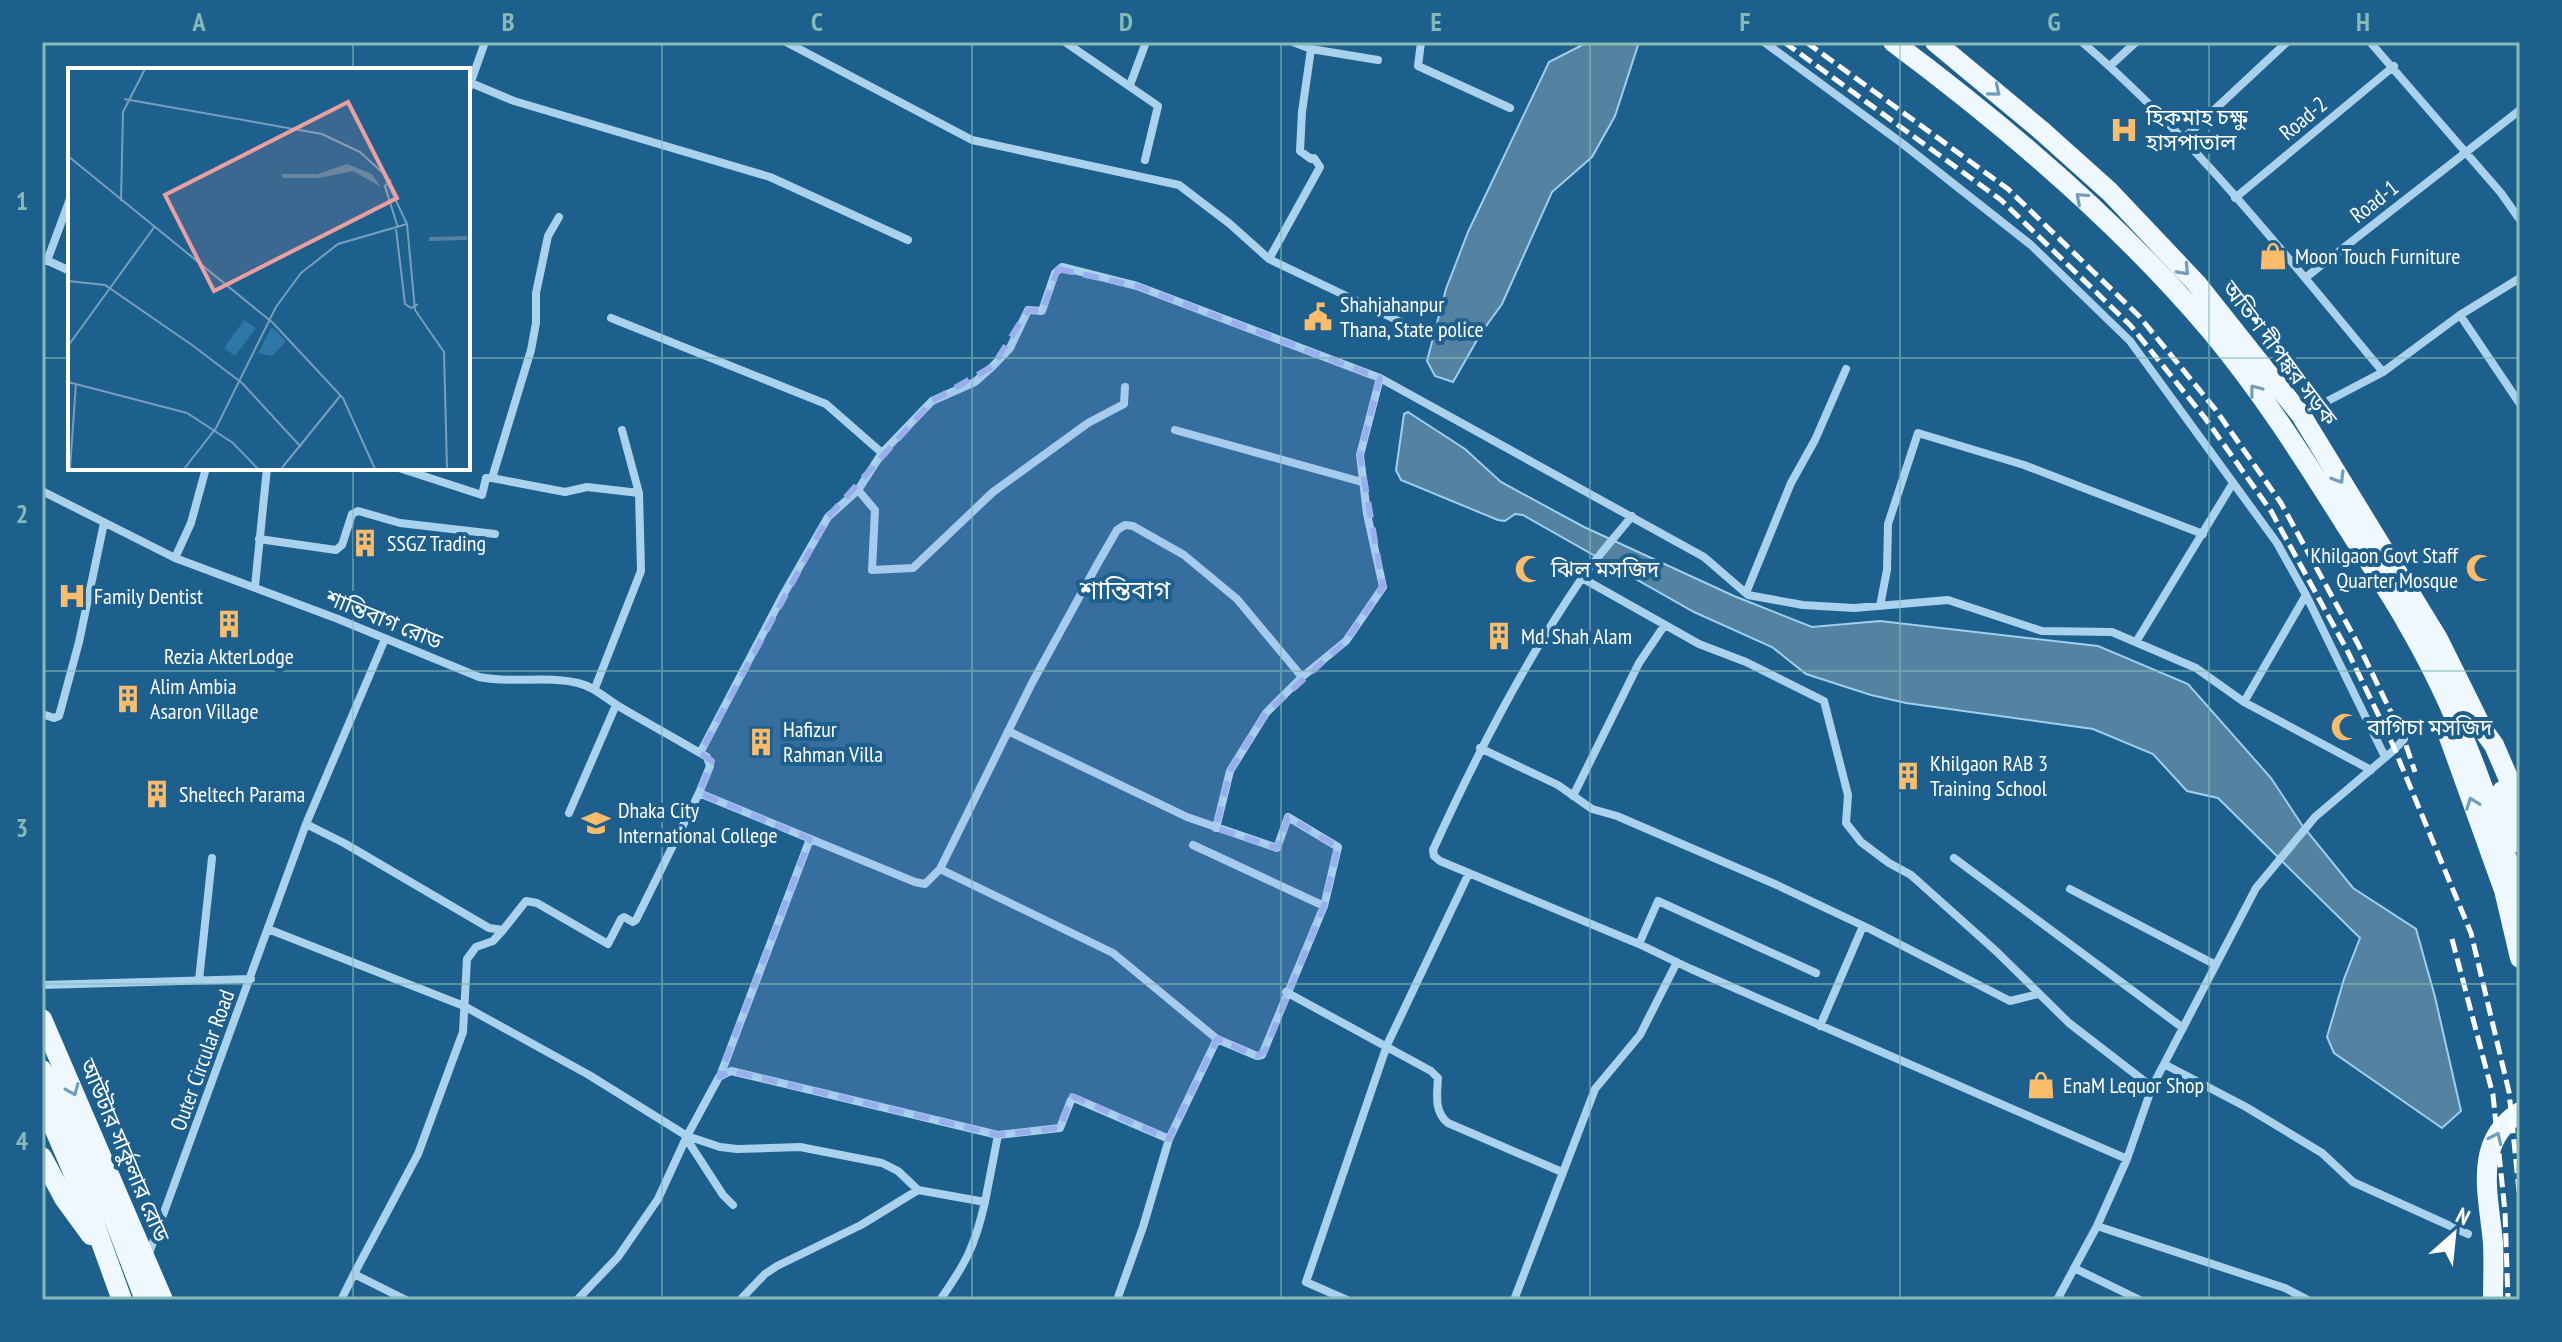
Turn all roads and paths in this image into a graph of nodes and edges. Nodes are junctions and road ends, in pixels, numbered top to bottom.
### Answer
1 (485, 42) edge
2 (786, 42) edge
3 (1065, 42) edge
4 (1146, 42) edge
5 (1293, 42) edge
6 (1421, 42) edge
7 (1764, 42) edge
8 (1893, 42) edge
9 (1935, 42) edge
10 (2082, 42) edge
11 (2136, 42) edge
12 (2287, 42) edge
13 (2370, 42) edge
14 (1310, 47) edge
15 (1378, 60) dead end
16 (2110, 66) junction
17 (2394, 66) junction
18 (470, 84) edge
19 (1130, 85) junction
20 (470, 87) edge
21 (1510, 108) dead end
22 (2520, 110) edge
23 (2182, 140) junction
24 (2465, 152) junction
25 (1145, 160) dead end
26 (2235, 198) junction
27 (68, 204) edge
28 (559, 217) dead end
29 (2520, 220) edge
30 (908, 240) dead end
31 (45, 259) edge
32 (1269, 259) junction
33 (68, 270) edge
34 (2305, 278) junction
35 (2520, 278) edge
36 (2460, 315) junction
37 (611, 318) dead end
38 (1405, 324) dead end
39 (1846, 369) dead end
40 (2383, 372) junction
41 (1380, 378) junction
42 (1125, 387) dead end
43 (2520, 404) edge
44 (2301, 415) junction
45 (2282, 426) junction
46 (622, 430) dead end
47 (1175, 430) dead end
48 (882, 453) junction
49 (205, 470) edge
50 (267, 470) edge
51 (405, 470) edge
52 (492, 478) junction
53 (1362, 482) junction
54 (2233, 483) junction
55 (858, 490) junction
56 (42, 491) edge
57 (639, 493) junction
58 (1632, 516) junction
59 (104, 523) junction
60 (495, 534) dead end
61 (2203, 534) junction
62 (259, 539) junction
63 (175, 558) junction
64 (1582, 578) junction
65 (255, 586) junction
66 (1746, 593) junction
67 (2306, 595) junction
68 (1880, 606) junction
69 (2408, 624) junction
70 (1664, 626) junction
71 (385, 639) junction
72 (2136, 642) junction
73 (1302, 677) junction
74 (595, 688) junction
75 (2244, 702) junction
76 (616, 705) junction
77 (42, 714) edge
78 (2483, 730) junction
79 (1008, 731) junction
80 (2404, 739) dead end
81 (1480, 748) junction
82 (700, 753) junction
83 (2385, 757) junction
84 (2371, 770) junction
85 (699, 793) junction
86 (1573, 796) junction
87 (2520, 805) edge
88 (569, 813) dead end
89 (306, 824) junction
90 (1216, 828) junction
91 (810, 839) junction
92 (2520, 843) edge
93 (1193, 845) dead end
94 (212, 858) dead end
95 (1954, 858) dead end
96 (940, 869) junction
97 (1469, 873) junction
98 (2070, 889) dead end
99 (2520, 903) edge
100 (1324, 906) junction
101 (1863, 926) junction
102 (268, 929) junction
103 (503, 930) junction
104 (1639, 944) junction
105 (2520, 958) edge
106 (1677, 962) junction
107 (2216, 965) junction
108 (1816, 973) dead end
109 (251, 979) junction
110 (199, 980) junction
111 (42, 985) edge
112 (1286, 992) junction
113 (2038, 994) junction
114 (464, 1006) junction
115 (42, 1019) edge
116 (1820, 1026) junction
117 (2183, 1028) junction
118 (1217, 1039) junction
119 (1387, 1045) junction
120 (2164, 1064) junction
121 (42, 1070) edge
122 (719, 1077) junction
123 (2152, 1087) junction
124 (42, 1100) edge
125 (2520, 1112) edge
126 (998, 1135) junction
127 (687, 1137) junction
128 (1169, 1139) junction
129 (42, 1157) edge
130 (2127, 1159) junction
131 (1562, 1172) junction
132 (918, 1190) junction
133 (985, 1202) junction
134 (733, 1205) dead end
135 (2097, 1226) junction
136 (2468, 1234) dead end
137 (103, 1251) junction
138 (146, 1261) junction
139 (2074, 1268) junction
140 (354, 1274) junction
141 (112, 1275) junction
142 (2061, 1299) edge
143 (122, 1300) edge
144 (145, 1300) edge
145 (163, 1300) edge
146 (341, 1300) edge
147 (406, 1300) edge
148 (577, 1300) edge
149 (740, 1300) edge
150 (940, 1300) edge
151 (1117, 1300) edge
152 (1347, 1300) edge
153 (1514, 1300) edge
154 (2140, 1300) edge
155 (2308, 1300) edge
156 (2493, 1300) edge

1 - 18 street
2 - 32 street
3 - 19 street
4 - 19 street
5 - 14 street
6 - 21 street
7 - 54 street
45 -> 8 main road, অতিশ দীপঙ্কর সড়ক
9 -> 44 main road, অতিশ দীপঙ্কর সড়ক
10 - 16 street
11 - 16 street
12 - 23 street
13 - 17 street
14 - 15 street
14 - 32 street
16 - 23 street
17 - 24 street
17 - 26 street, Road-2
19 - 25 street
20 - 30 street
22 - 24 street, Road-1
23 - 26 street
24 - 29 street
24 - 34 street, Road-1
26 - 34 street
27 - 31 street
28 - 52 street
31 - 33 street
32 - 38 street
34 - 40 street
35 - 36 street
36 - 40 street
36 - 43 street
37 - 48 street
39 - 66 street
40 - 44 street
41 - 48 street
41 - 53 street
41 - 58 street
42 - 55 street
44 - 45 main road
44 -> 78 main road, অতিশ দীপঙ্কর সড়ক
45 - 69 main road, অতিশ দীপঙ্কর সড়ক
46 - 57 street
47 - 53 street
48 - 55 street
49 - 63 street
50 - 62 street
51 - 52 street
52 - 57 street
53 - 73 street
54 - 61 street
54 - 67 street
55 - 82 street
56 - 59 street, শান্তিবাগ রোড
57 - 74 street
58 - 64 street
58 - 66 street
59 - 63 street, শান্তিবাগ রোড
59 - 77 street
60 - 62 street
61 - 68 street
61 - 72 street
62 - 65 street
63 - 65 street, শান্তিবাগ রোড
64 - 70 street
64 - 81 street
65 - 71 street, শান্তিবাগ রোড
66 - 68 street
67 - 75 street
67 - 83 street
68 - 72 street
69 - 99 main road, অতিশ দীপঙ্কর সড়ক
105 -> 69 main road
70 - 86 street
70 - 113 street
71 - 74 street, শান্তিবাগ রোড
71 - 89 street
72 - 75 street
73 - 79 street
73 - 90 street
74 - 76 street, শান্তিবাগ রোড
75 - 84 street
76 - 82 street, শান্তিবাগ রোড
76 - 88 street
78 - 87 main road, অতিশ দীপঙ্কর সড়ক
78 - 92 main road
79 - 90 street
79 - 96 street
80 - 83 street
81 - 86 street
81 - 97 street
82 - 85 street, শান্তিবাগ রোড
83 - 84 street
84 - 107 street
85 - 91 street
85 - 103 street
86 - 101 street
89 - 102 street
89 - 103 street
90 - 100 street
91 - 96 street
91 - 122 street
93 - 100 street
94 - 110 street
95 - 117 street
96 - 118 street
97 - 104 street
97 - 119 street
98 - 107 street
100 - 112 street
101 - 113 street
101 - 116 street
102 - 109 street
102 - 114 street
103 - 114 street
104 - 106 street
104 - 108 street
106 - 116 street
106 - 131 street
107 - 117 street
109 - 110 street, Outer Circular Road
109 - 138 street, Outer Circular Road
110 - 111 street, Outer Circular Road
112 - 118 street
112 - 119 street
113 - 123 street
114 - 127 street
114 - 140 street
115 -> 138 main road, আউটার সার্কুলার রোড
116 - 130 street
117 - 120 street
118 - 128 street
119 - 131 street
119 - 152 street
120 - 123 street
120 - 136 street
121 - 144 main road
122 - 126 street
122 - 127 street
123 - 130 street
124 - 137 main road
156 -> 125 main road
126 - 128 street
126 - 133 street
127 - 132 street
127 - 134 street
127 - 148 street
128 - 151 street
129 - 137 main road
130 - 135 street
131 - 153 street
132 - 133 street
132 - 149 street
133 - 150 street
135 - 139 street
135 - 155 street
137 - 141 main road
138 - 141 main road
138 - 145 main road, আউটার সার্কুলার রোড
139 - 142 street
139 - 154 street
140 - 146 street
140 - 147 street
141 - 143 main road

